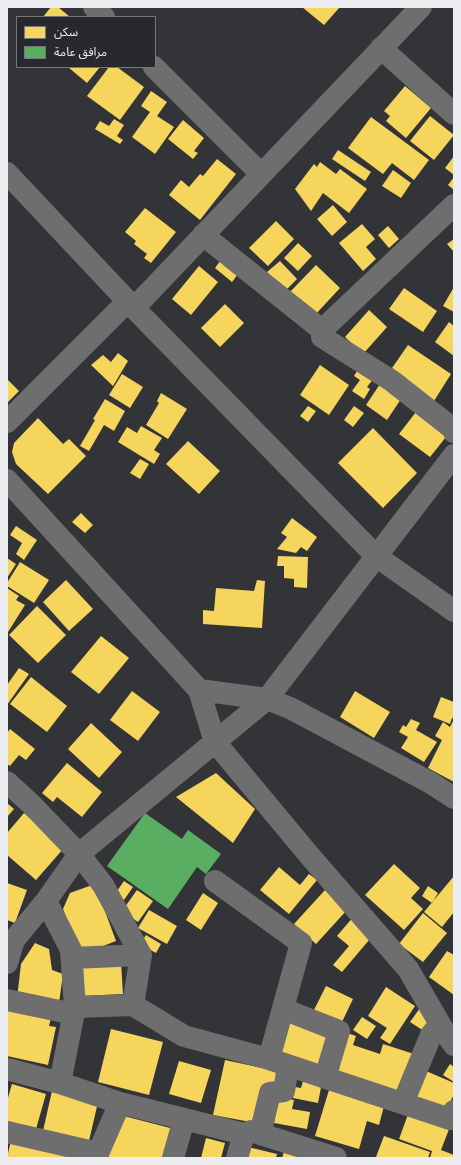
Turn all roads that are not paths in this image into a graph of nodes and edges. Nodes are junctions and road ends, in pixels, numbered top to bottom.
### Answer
1 (94, 7) edge
2 (421, 7) edge
3 (103, 16) edge
4 (381, 48) junction
5 (155, 68) edge
6 (454, 114) edge
7 (7, 173) edge
8 (261, 174) junction
9 (454, 205) edge
10 (203, 235) junction
11 (131, 304) junction
12 (322, 330) junction
13 (7, 422) edge
14 (454, 432) edge
15 (454, 455) edge
16 (7, 480) edge
17 (376, 556) junction
18 (454, 611) edge
19 (199, 690) junction
20 (267, 699) junction
21 (215, 742) junction
22 (7, 782) edge
23 (454, 798) edge
24 (79, 854) junction
25 (215, 881) dead end
26 (46, 901) junction
27 (11, 939) edge
28 (141, 955) junction
29 (72, 958) junction
30 (7, 963) edge
31 (7, 1000) edge
32 (133, 1004) junction
33 (283, 1009) junction
34 (75, 1011) junction
35 (448, 1029) edge
36 (266, 1058) junction
37 (288, 1066) junction
38 (7, 1069) edge
39 (325, 1078) junction
40 (60, 1083) junction
41 (120, 1103) junction
42 (403, 1103) junction
43 (454, 1112) edge
44 (184, 1119) junction
45 (7, 1132) edge
46 (252, 1134) junction
47 (97, 1155) edge
48 (173, 1158) edge
49 (237, 1158) edge
50 (336, 1158) edge

1 - 3 street
2 - 4 street
4 - 6 street
4 - 8 street
5 - 8 street
7 - 11 street
8 - 10 street
9 - 12 street
10 - 11 street
10 - 12 street
11 - 13 street
11 - 17 street
12 - 14 street
15 - 17 street
16 - 19 street
17 - 18 street
17 - 20 street
19 - 20 street
19 - 21 street
20 - 21 street
20 - 23 street
21 - 24 street
21 - 35 street
22 - 24 street
24 - 26 street
24 - 28 street
25 - 33 street
26 - 27 street
26 - 29 street
27 - 30 street
28 - 29 street
28 - 32 street
29 - 34 street
31 - 34 street
32 - 34 street
32 - 36 street
33 - 36 street
33 - 39 street
34 - 40 street
35 - 42 street
36 - 37 street
37 - 39 street
37 - 46 street
38 - 40 street
39 - 42 street
40 - 41 street
41 - 44 street
41 - 47 street
42 - 43 street
44 - 46 street
44 - 48 street
45 - 47 street
46 - 49 street
46 - 50 street

